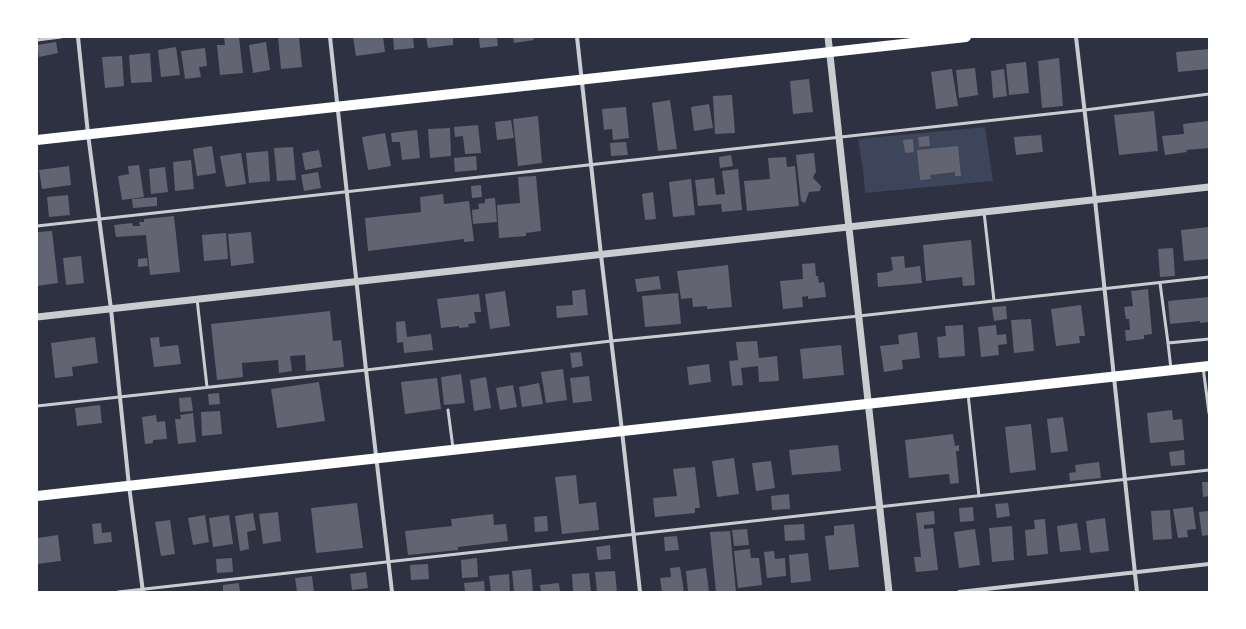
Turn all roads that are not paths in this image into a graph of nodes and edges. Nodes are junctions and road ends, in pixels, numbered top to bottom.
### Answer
1 (61, 37) edge
2 (78, 37) edge
3 (330, 37) edge
4 (577, 37) edge
5 (828, 37) edge
6 (966, 37) edge
7 (1076, 37) edge
8 (37, 40) edge
9 (830, 52) junction
10 (581, 80) junction
11 (1209, 94) edge
12 (338, 106) junction
13 (1085, 110) junction
14 (88, 134) junction
15 (839, 137) junction
16 (37, 140) edge
17 (590, 165) junction
18 (1209, 187) edge
19 (347, 192) junction
20 (1095, 200) junction
21 (984, 212) junction
22 (99, 219) junction
23 (37, 226) edge
24 (849, 227) junction
25 (601, 255) junction
26 (1209, 277) edge
27 (357, 282) junction
28 (1160, 283) junction
29 (1105, 289) junction
30 (197, 299) junction
31 (994, 301) junction
32 (111, 309) junction
33 (859, 316) junction
34 (37, 317) edge
35 (1209, 339) edge
36 (611, 341) junction
37 (1168, 343) junction
38 (1206, 367) edge
39 (366, 370) junction
40 (1172, 371) junction
41 (1114, 377) junction
42 (207, 387) junction
43 (968, 393) junction
44 (120, 397) junction
45 (868, 404) junction
46 (37, 406) edge
47 (448, 410) dead end
48 (1209, 413) edge
49 (622, 431) junction
50 (454, 450) junction
51 (376, 459) junction
52 (1209, 470) edge
53 (1125, 480) junction
54 (129, 486) junction
55 (37, 496) edge
56 (979, 496) junction
57 (880, 507) junction
58 (634, 534) junction
59 (389, 562) junction
60 (1209, 564) edge
61 (1135, 572) junction
62 (143, 591) edge
63 (118, 592) edge
64 (392, 592) edge
65 (640, 592) edge
66 (889, 592) edge
67 (959, 592) edge
68 (1137, 592) edge

1 - 8 lane
2 - 14 street
3 - 12 street
4 - 10 street
5 - 9 street
6 - 9 main road
7 - 13 street
9 - 10 main road
9 - 15 street
10 - 12 main road
10 - 17 street
11 - 13 lane
12 - 14 main road
12 - 19 street
13 - 15 lane
13 - 20 street
14 - 16 main road
14 - 22 street
15 - 17 lane
15 - 24 street
17 - 19 lane
17 - 25 street
18 - 20 street
19 - 22 lane
19 - 27 street
20 - 21 street
20 - 29 street
21 - 24 street
21 - 31 lane
22 - 23 lane
22 - 32 street
24 - 25 street
24 - 33 street
25 - 27 street
25 - 36 street
26 - 28 lane
27 - 30 street
27 - 39 street
28 - 29 lane
28 - 37 lane
29 - 31 lane
29 - 41 street
30 - 32 street
30 - 42 lane
31 - 33 lane
32 - 34 street
32 - 44 street
33 - 36 lane
33 - 45 street
35 - 37 lane
36 - 39 lane
36 - 49 street
37 - 40 lane
38 - 40 main road
38 - 48 lane
39 - 42 lane
39 - 51 street
40 - 41 main road
41 - 43 main road
41 - 53 street
42 - 44 lane
43 - 45 main road
43 - 56 lane
44 - 46 lane
44 - 54 street
45 - 49 main road
45 - 57 street
47 - 50 lane
49 - 50 main road
49 - 58 street
50 - 51 main road
51 - 54 main road
51 - 59 street
52 - 53 lane
53 - 56 lane
53 - 61 street
54 - 55 main road
54 - 62 street
56 - 57 lane
57 - 58 lane
57 - 66 street
58 - 59 lane
58 - 65 street
59 - 62 lane
59 - 64 street
60 - 61 street
61 - 67 street
61 - 68 street
62 - 63 lane

